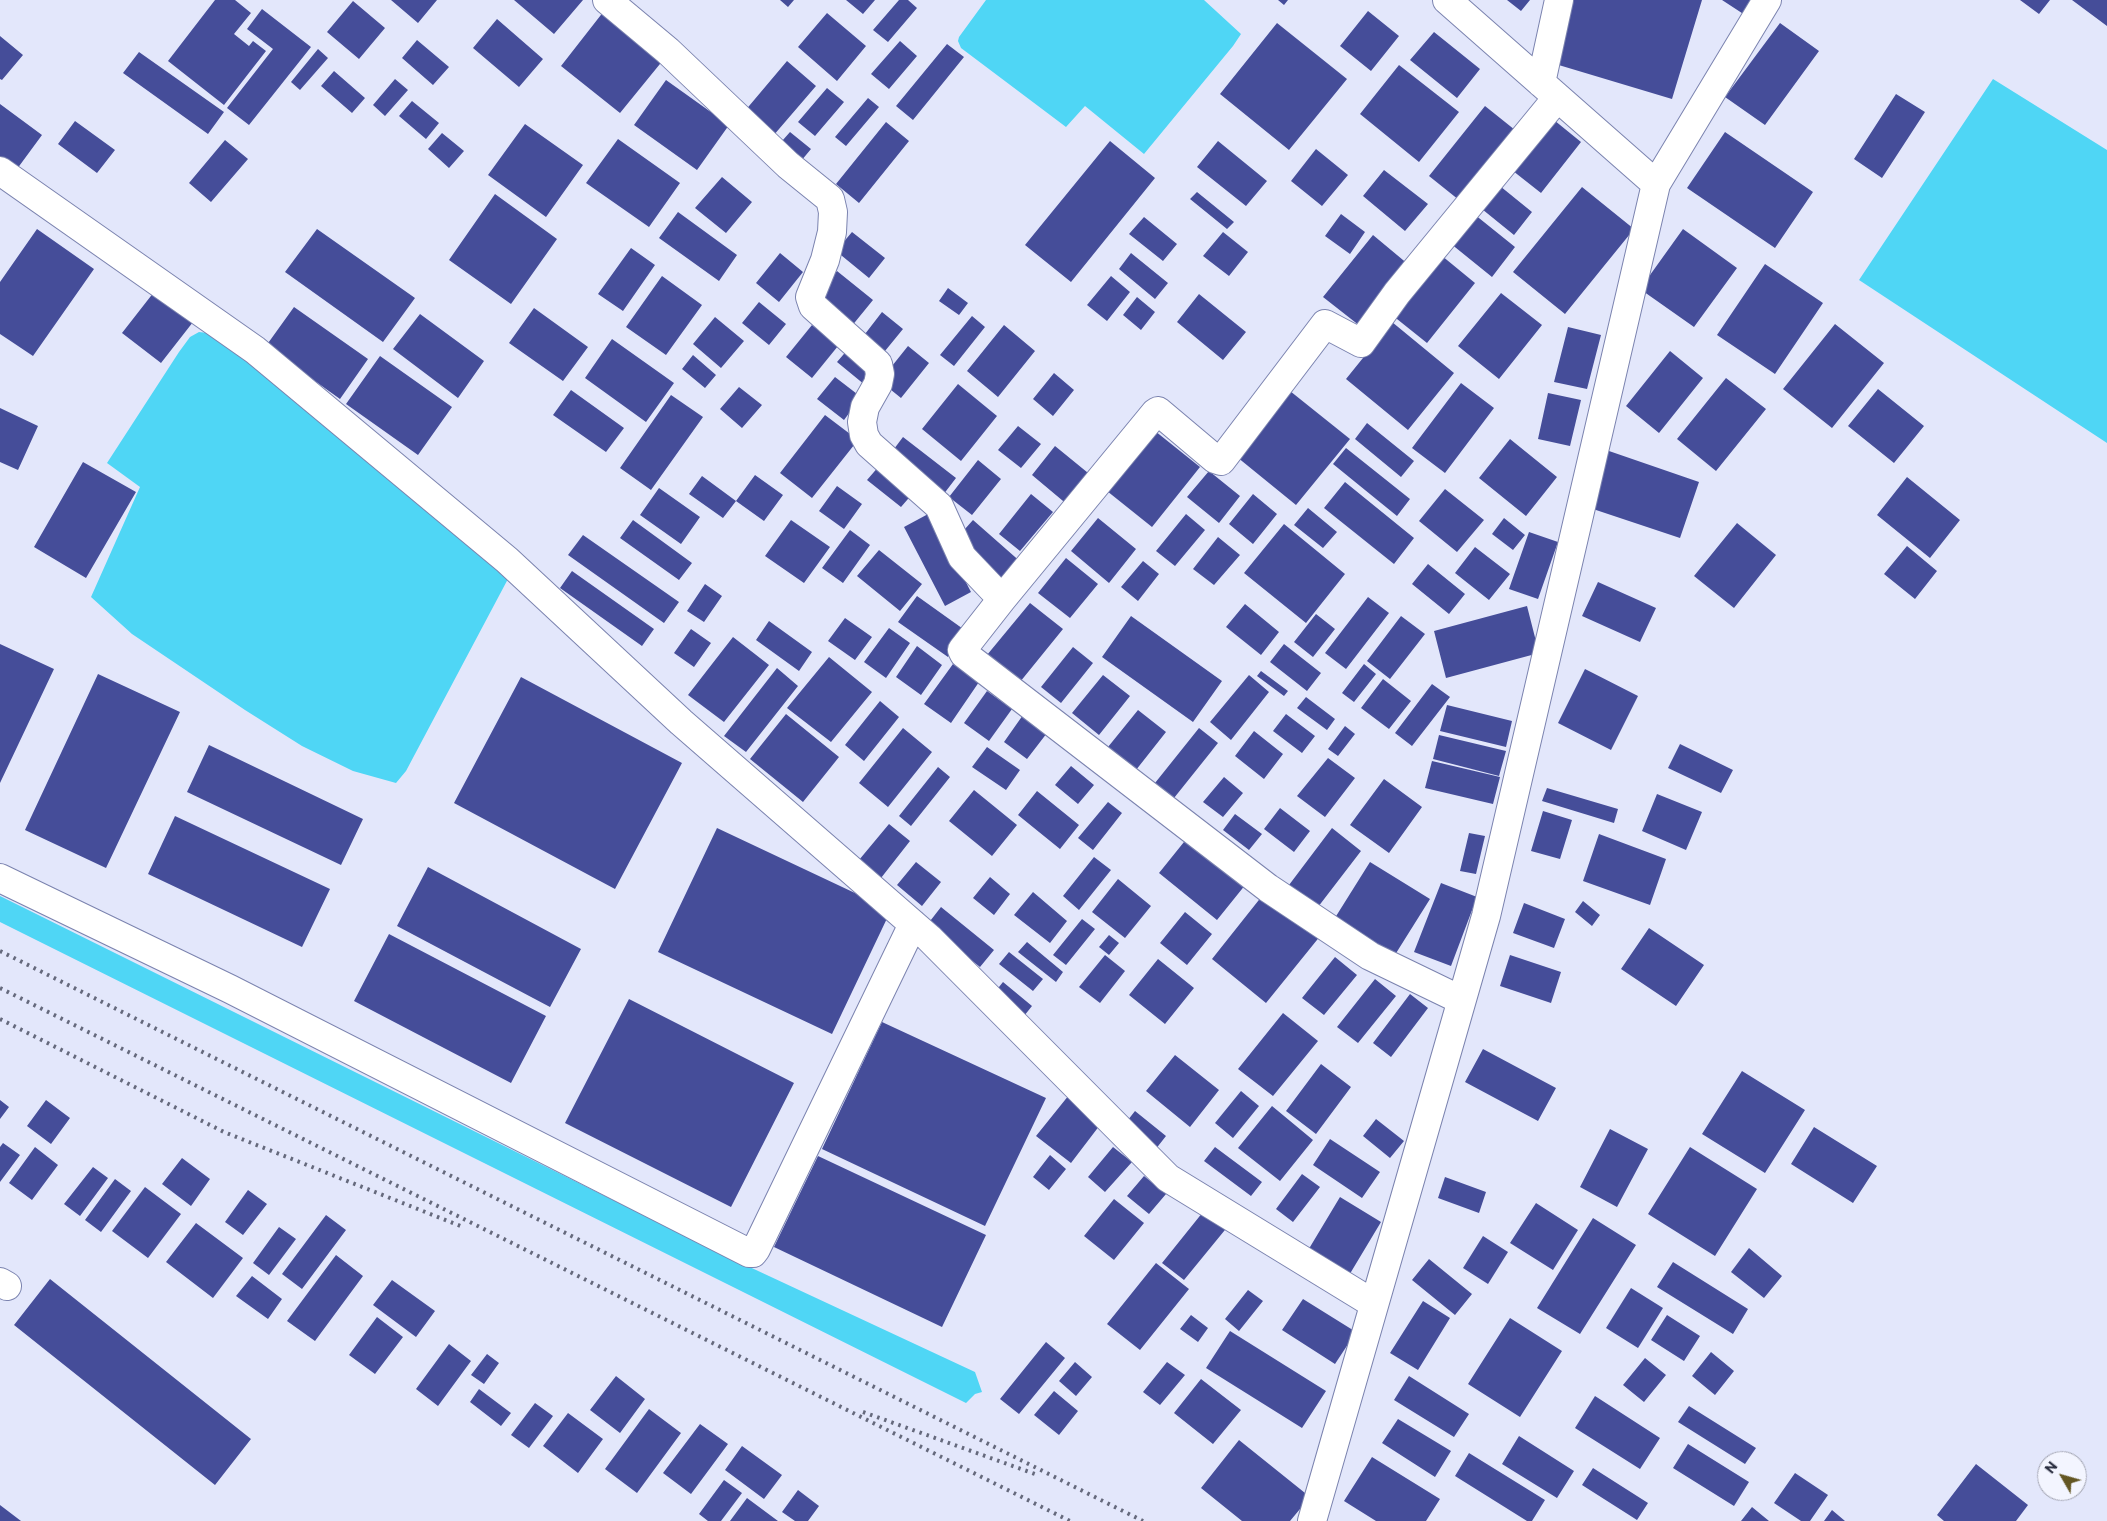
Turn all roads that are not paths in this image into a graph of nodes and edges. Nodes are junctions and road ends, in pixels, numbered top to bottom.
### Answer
1 (607, 0) edge
2 (1447, 0) edge
3 (1559, 0) edge
4 (1767, 0) edge
5 (1549, 90) junction
6 (0, 171) edge
7 (1656, 184) junction
8 (1002, 599) junction
9 (0, 878) edge
10 (913, 924) junction
11 (1461, 1000) junction
12 (1374, 1304) junction
13 (1312, 1521) edge

1 - 8 street
2 - 5 street
3 - 5 street
4 - 7 street
5 - 7 street
5 - 8 street
6 - 10 street
7 - 11 street
8 - 11 street
9 - 10 street
10 - 12 street
11 - 12 street
12 - 13 street

